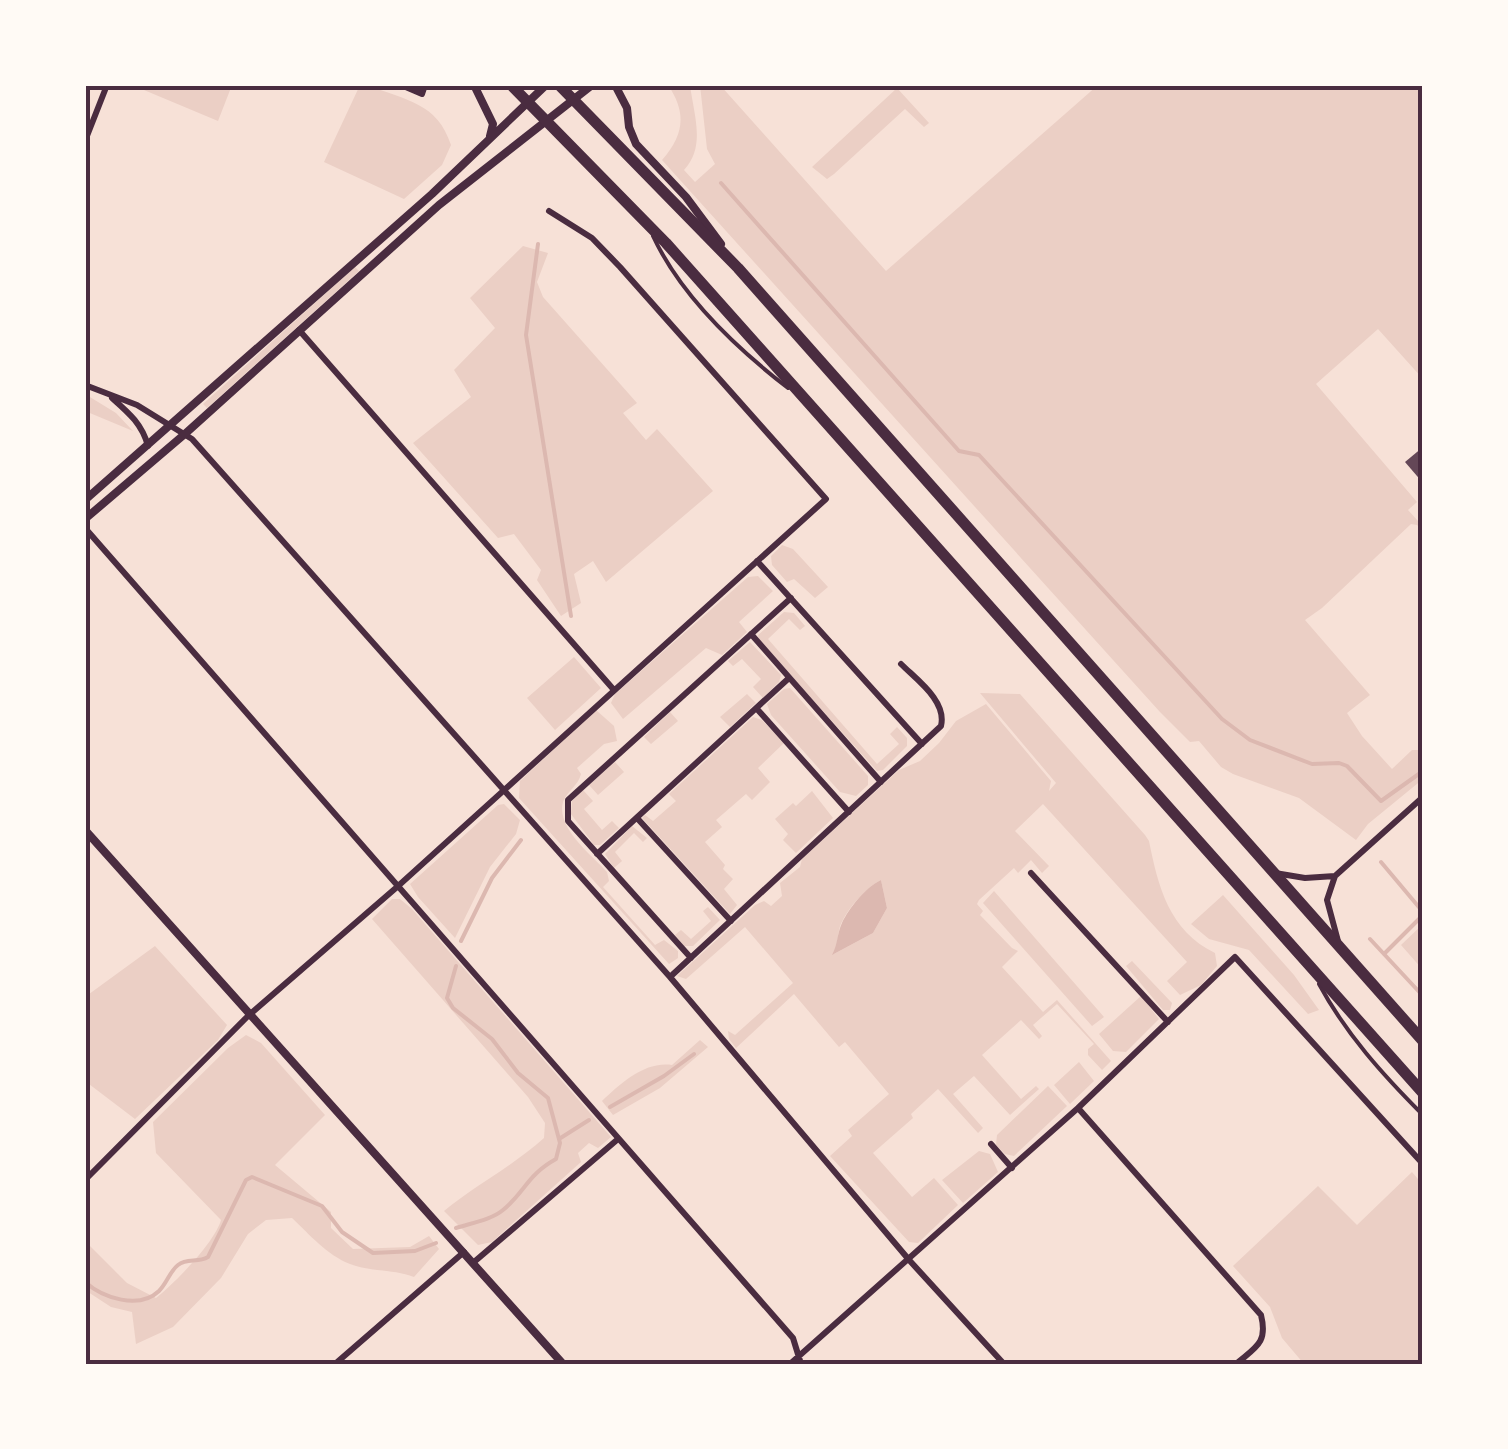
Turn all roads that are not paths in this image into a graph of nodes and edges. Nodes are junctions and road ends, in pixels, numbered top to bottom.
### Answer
1 (107, 85) edge
2 (401, 85) edge
3 (426, 85) edge
4 (474, 85) edge
5 (511, 85) edge
6 (546, 85) edge
7 (558, 85) edge
8 (592, 85) edge
9 (615, 85) edge
10 (527, 101) junction
11 (575, 101) junction
12 (547, 122) junction
13 (490, 138) junction
14 (85, 141) edge
15 (548, 211) dead end
16 (738, 268) junction
17 (299, 330) junction
18 (85, 384) edge
19 (107, 394) junction
20 (170, 427) junction
21 (186, 433) junction
22 (148, 446) junction
23 (85, 500) edge
24 (85, 519) edge
25 (85, 528) edge
26 (757, 561) junction
27 (791, 598) junction
28 (751, 634) junction
29 (901, 664) dead end
30 (790, 678) junction
31 (614, 690) junction
32 (756, 708) junction
33 (922, 744) junction
34 (881, 782) junction
35 (502, 790) junction
36 (1423, 798) edge
37 (850, 812) junction
38 (637, 818) junction
39 (85, 830) edge
40 (597, 854) junction
41 (1031, 873) dead end
42 (1275, 873) junction
43 (1335, 876) junction
44 (397, 887) junction
45 (731, 921) junction
46 (1340, 947) junction
47 (691, 958) junction
48 (1307, 962) junction
49 (670, 977) junction
50 (248, 1016) junction
51 (1168, 1022) junction
52 (1423, 1040) edge
53 (1423, 1094) edge
54 (1078, 1108) junction
55 (1423, 1116) edge
56 (618, 1140) junction
57 (991, 1144) dead end
58 (1423, 1164) edge
59 (1012, 1168) junction
60 (85, 1180) edge
61 (464, 1251) junction
62 (910, 1261) junction
63 (474, 1262) junction
64 (800, 1360) edge
65 (335, 1364) edge
66 (563, 1364) edge
67 (790, 1364) edge
68 (1004, 1364) edge
69 (1236, 1364) edge

1 - 14 street
2 - 3 street
4 - 13 street
5 - 10 highway
6 - 10 street
7 - 11 highway
8 - 11 street
9 - 16 street
10 - 12 highway
10 - 13 street
11 - 12 street
11 - 16 highway
12 - 17 street
12 - 48 highway
13 - 20 street
15 - 26 street
16 - 42 highway
17 - 21 street
17 - 31 street
18 - 19 street
19 - 20 street
19 - 22 street
20 - 21 street
20 - 22 street
21 - 24 street
21 - 35 street
22 - 23 street
25 - 44 street
26 - 27 street
26 - 31 street
27 - 28 street
27 - 33 street
28 - 30 street
28 - 40 street
29 - 33 street
30 - 32 street
30 - 34 street
31 - 35 street
32 - 37 street
32 - 38 street
33 - 34 street
34 - 37 street
35 - 44 street
35 - 49 street
36 - 43 street
37 - 45 street
38 - 40 street
38 - 45 street
39 - 50 street
40 - 47 street
41 - 51 street
42 - 43 street
42 - 46 highway
43 - 46 street
44 - 50 street
44 - 56 street
45 - 47 street
46 - 52 highway
47 - 49 street
48 - 53 highway
48 - 55 lane
49 - 62 street
50 - 60 street
50 - 61 street
51 - 54 street
51 - 58 street
54 - 59 street
54 - 69 street
56 - 63 street
56 - 64 street
57 - 59 street
59 - 62 street
61 - 63 street
61 - 65 street
62 - 64 street
62 - 68 street
63 - 66 street
64 - 67 street

